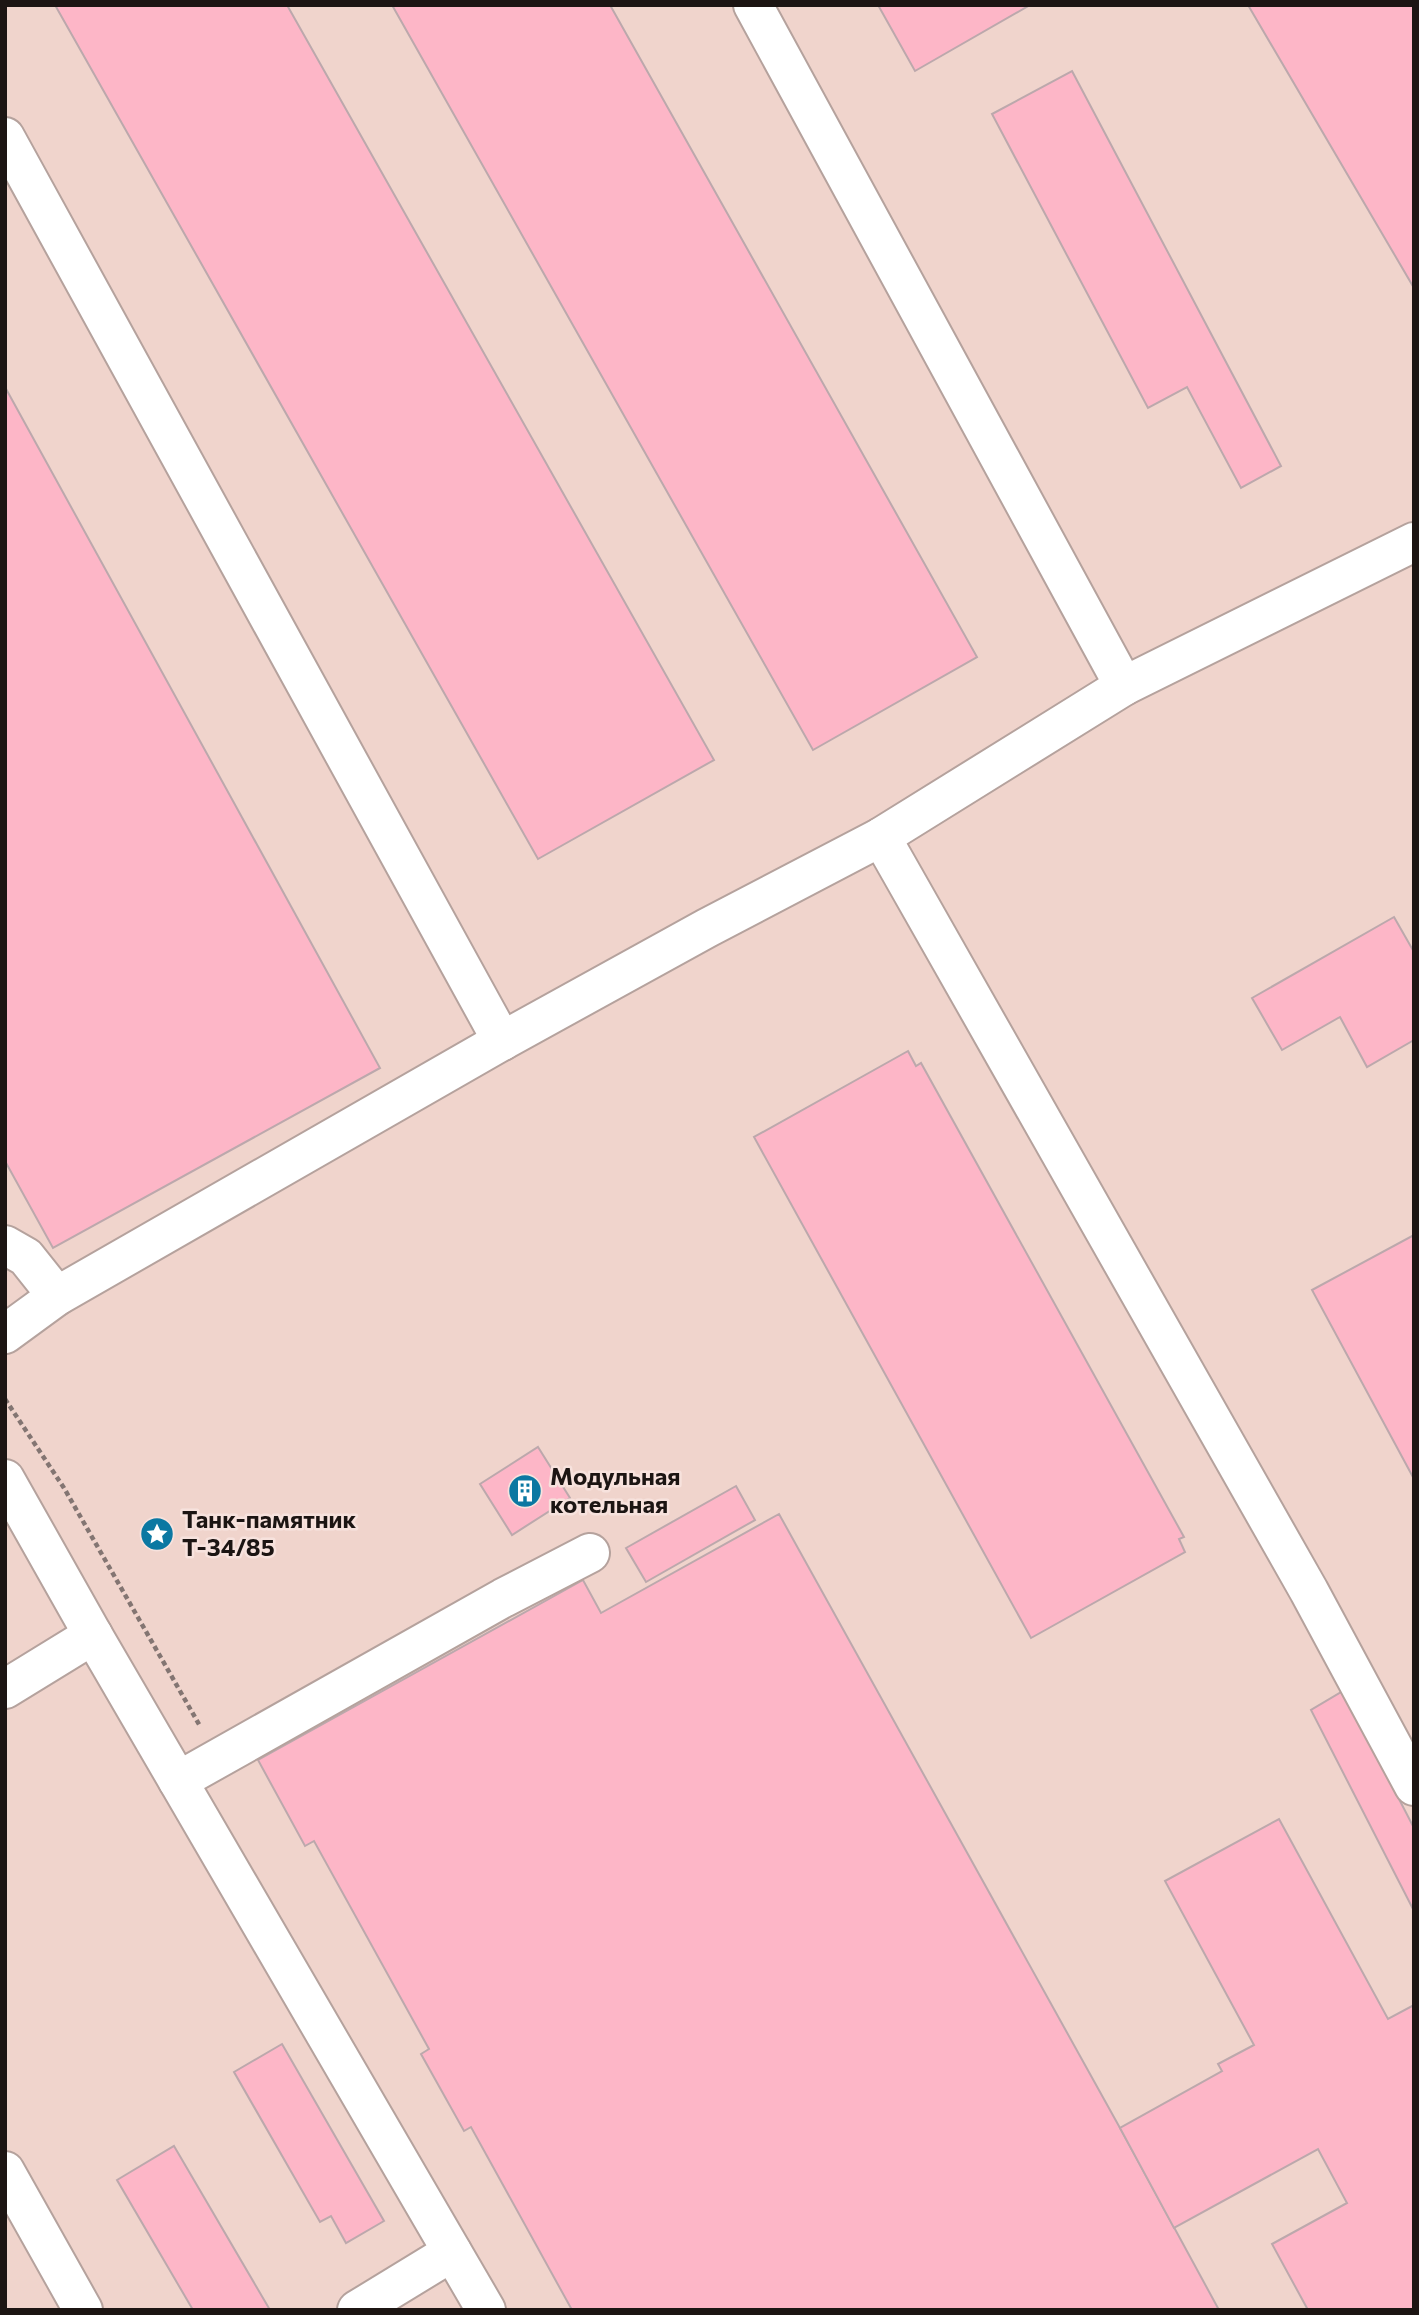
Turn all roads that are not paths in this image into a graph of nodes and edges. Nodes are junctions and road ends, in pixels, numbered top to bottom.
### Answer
1 (753, 5) edge
2 (5, 137) edge
3 (1414, 542) edge
4 (1124, 685) junction
5 (881, 837) junction
6 (502, 1041) junction
7 (5, 1245) edge
8 (57, 1296) junction
9 (5, 1334) edge
10 (5, 1479) edge
11 (590, 1553) dead end
12 (93, 1635) junction
13 (5, 1689) edge
14 (178, 1781) junction
15 (1414, 1786) edge
16 (5, 2171) edge
17 (452, 2252) junction
18 (83, 2310) edge
19 (357, 2310) edge
20 (486, 2310) edge

1 - 4 lane
2 - 6 lane
3 - 4 lane
4 - 5 lane
5 - 6 lane
5 - 15 lane
6 - 8 lane
7 - 8 lane
8 - 9 lane
10 - 12 lane
11 - 14 lane
12 - 13 lane
12 - 14 lane
14 - 17 lane
16 - 18 lane
17 - 19 lane
17 - 20 lane

